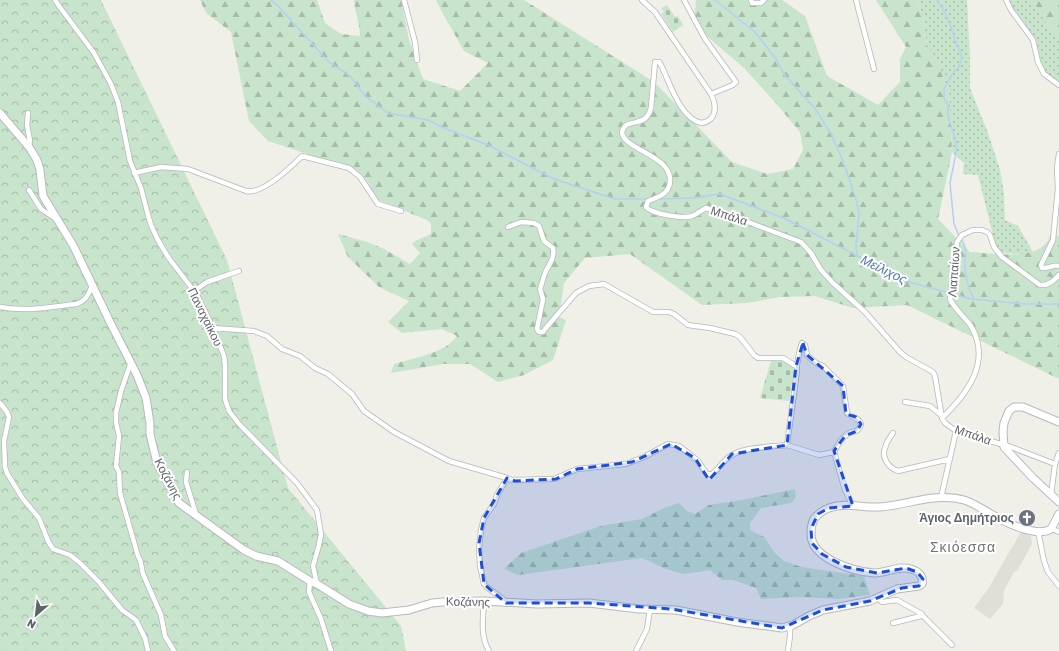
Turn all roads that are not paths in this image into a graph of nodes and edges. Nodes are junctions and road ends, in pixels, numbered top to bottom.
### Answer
1 (55, 0) edge
2 (404, 0) edge
3 (642, 0) edge
4 (684, 0) edge
5 (751, 0) edge
6 (764, 0) edge
7 (856, 0) edge
8 (1006, 0) edge
9 (417, 60) dead end
10 (874, 69) dead end
11 (1059, 85) edge
12 (711, 94) junction
13 (0, 113) edge
14 (28, 113) dead end
15 (29, 147) junction
16 (1059, 154) edge
17 (134, 173) junction
18 (29, 190) dead end
19 (401, 211) dead end
20 (57, 220) junction
21 (508, 227) dead end
22 (1059, 266) edge
23 (239, 271) dead end
24 (1059, 275) edge
25 (92, 286) junction
26 (194, 291) junction
27 (0, 307) edge
28 (213, 328) junction
29 (131, 362) junction
30 (796, 366) junction
31 (905, 402) dead end
32 (0, 403) edge
33 (941, 416) junction
34 (1059, 422) edge
35 (956, 431) junction
36 (893, 433) dead end
37 (787, 445) junction
38 (1004, 445) junction
39 (834, 452) junction
40 (1059, 454) edge
41 (950, 459) junction
42 (1054, 464) junction
43 (187, 472) dead end
44 (507, 478) junction
45 (1051, 495) junction
46 (941, 498) junction
47 (1059, 502) edge
48 (852, 506) junction
49 (196, 514) junction
50 (1059, 514) edge
51 (1051, 528) junction
52 (1038, 531) junction
53 (1059, 532) edge
54 (313, 583) junction
55 (1059, 586) edge
56 (878, 598) junction
57 (484, 602) junction
58 (506, 603) junction
59 (650, 609) junction
60 (922, 615) junction
61 (893, 622) dead end
62 (790, 627) junction
63 (952, 645) dead end
64 (148, 651) edge
65 (174, 651) edge
66 (331, 651) edge
67 (489, 651) edge
68 (636, 651) edge
69 (788, 651) edge

1 - 17 street, Παναχαϊκου
2 - 9 street
3 - 12 street, Μπάλα
4 - 12 street
5 - 6 street
7 - 10 street
8 - 11 street
12 - 33 street, Μπάλα
13 - 15 street, Κοζάνης
14 - 15 street
15 - 20 street, Κοζάνης
16 - 22 street
17 - 19 street
17 - 26 street, Παναχαϊκου
18 - 20 street
20 - 25 street, Κοζάνης
21 - 30 street
23 - 26 street
24 - 33 street, Λιαπαίων
25 - 27 street
25 - 29 street, Κοζάνης
26 - 28 street, Παναχαϊκου
28 - 44 street
28 - 54 street, Παναχαϊκου
29 - 49 street, Κοζάνης
29 - 65 street
30 - 37 street
30 - 39 street
31 - 33 street
32 - 64 street
33 - 35 street, Μπάλα
34 - 38 street
35 - 38 street, Μπάλα
35 - 41 street
36 - 41 street
37 - 39 street
37 - 44 street
38 - 42 street, Μπάλα
38 - 45 street
39 - 48 street
40 - 42 street
41 - 46 street
42 - 45 street
43 - 49 street
44 - 58 street
45 - 47 street
46 - 48 street
46 - 52 street
48 - 56 street
49 - 54 street, Κοζάνης
50 - 51 street
51 - 52 street
51 - 53 street
52 - 55 street
54 - 57 street, Κοζάνης
54 - 66 street, Παναχαϊκου
56 - 60 street
56 - 62 street
57 - 58 street, Κοζάνης
57 - 67 street
58 - 59 street, Κοζάνης
59 - 62 street, Κοζάνης
59 - 68 street
60 - 61 street
60 - 63 street
62 - 69 street

